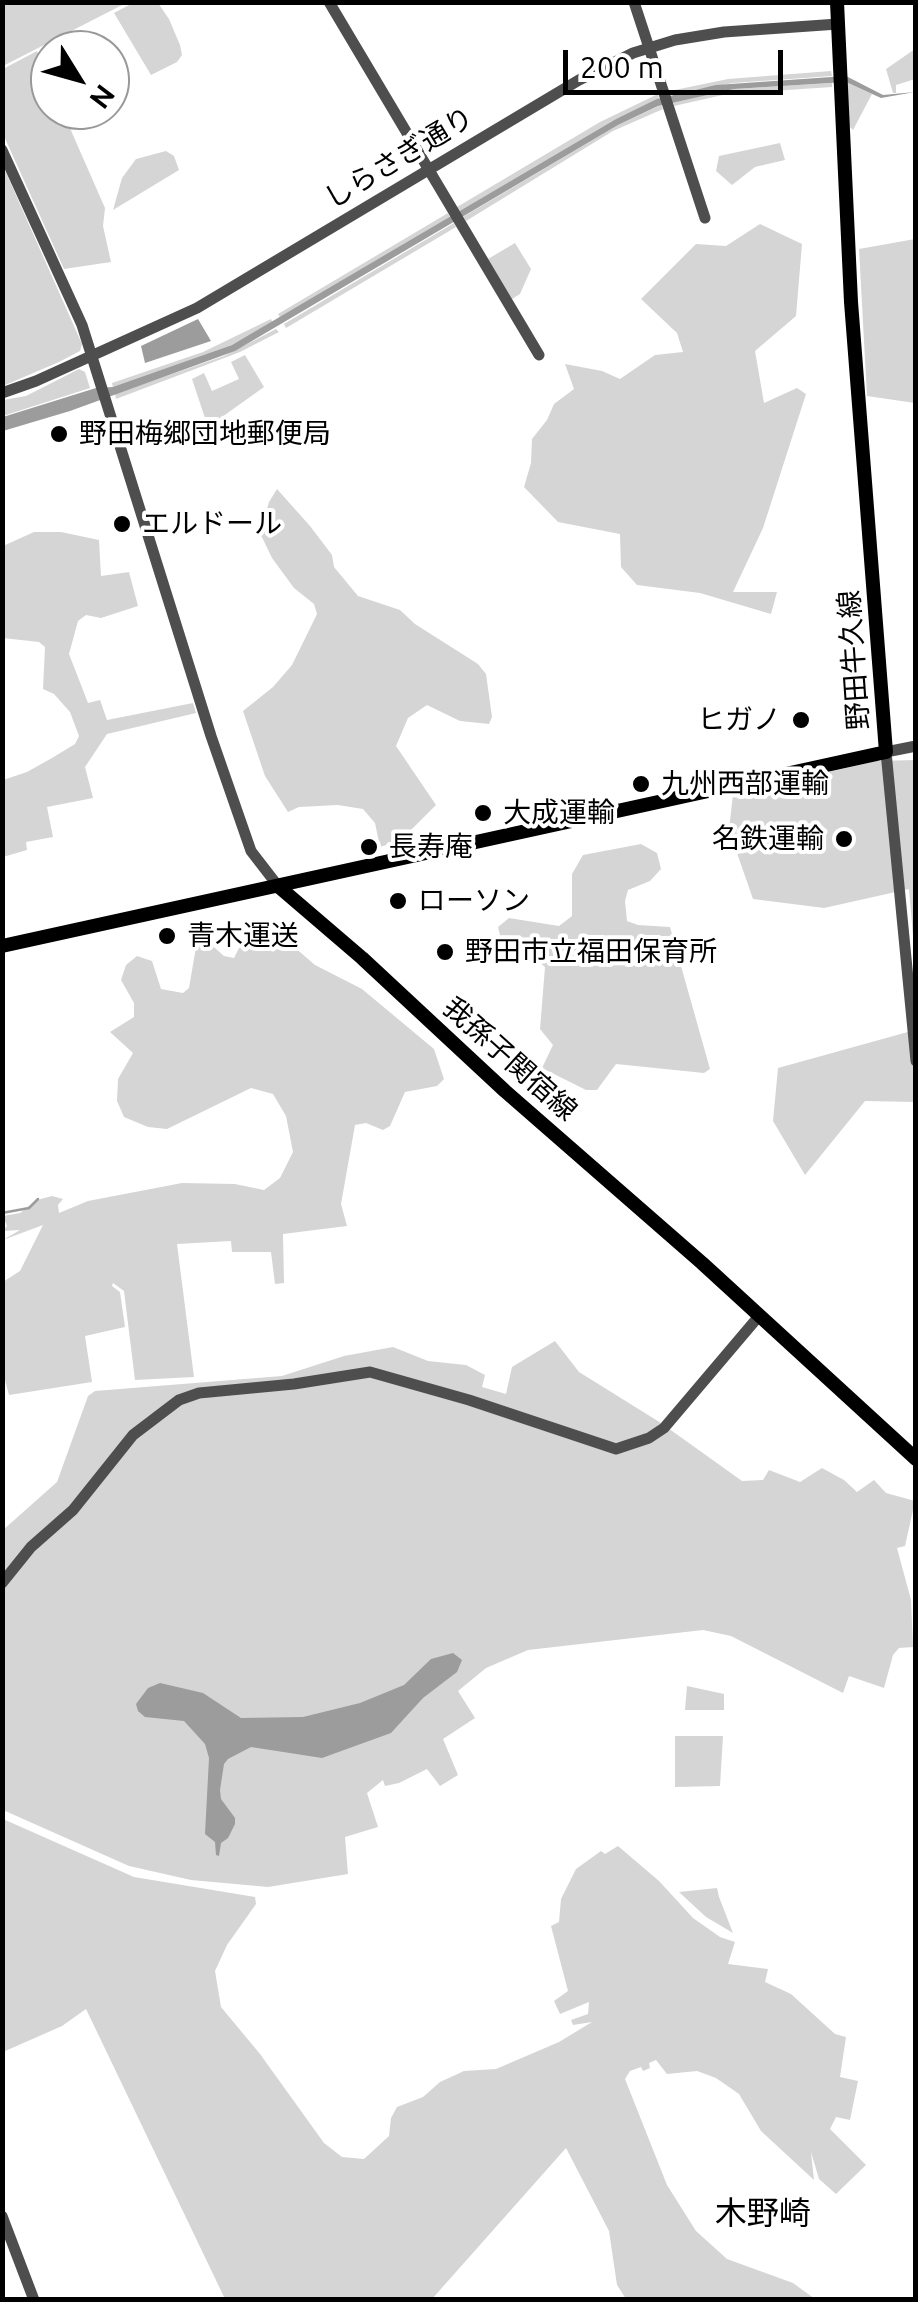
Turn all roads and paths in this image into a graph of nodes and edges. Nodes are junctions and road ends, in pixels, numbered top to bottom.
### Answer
1 (329, 2) edge
2 (634, 2) edge
3 (836, 2) edge
4 (838, 24) junction
5 (648, 47) junction
6 (2, 150) edge
7 (428, 170) junction
8 (706, 218) dead end
9 (540, 354) dead end
10 (92, 355) junction
11 (2, 392) edge
12 (916, 746) edge
13 (886, 752) junction
14 (278, 886) junction
15 (2, 946) edge
16 (916, 1061) edge
17 (759, 1316) junction
18 (916, 1459) edge
19 (2, 1584) edge
20 (2, 2216) edge
21 (34, 2300) edge

1 - 7 street
2 - 5 street
3 - 4 main road, 野田牛久線
4 - 5 street, しらさぎ通り
4 - 13 main road, 野田牛久線
5 - 7 street, しらさぎ通り
5 - 8 street
6 - 10 street
7 - 9 street
7 - 10 street, しらさぎ通り
10 - 11 street, しらさぎ通り
10 - 14 street
12 - 13 street
13 - 14 main road, 野田牛久線
13 - 16 street
14 - 15 main road
14 - 17 main road, 我孫子関宿線
17 - 18 main road, 我孫子関宿線
17 - 19 street
20 - 21 street

